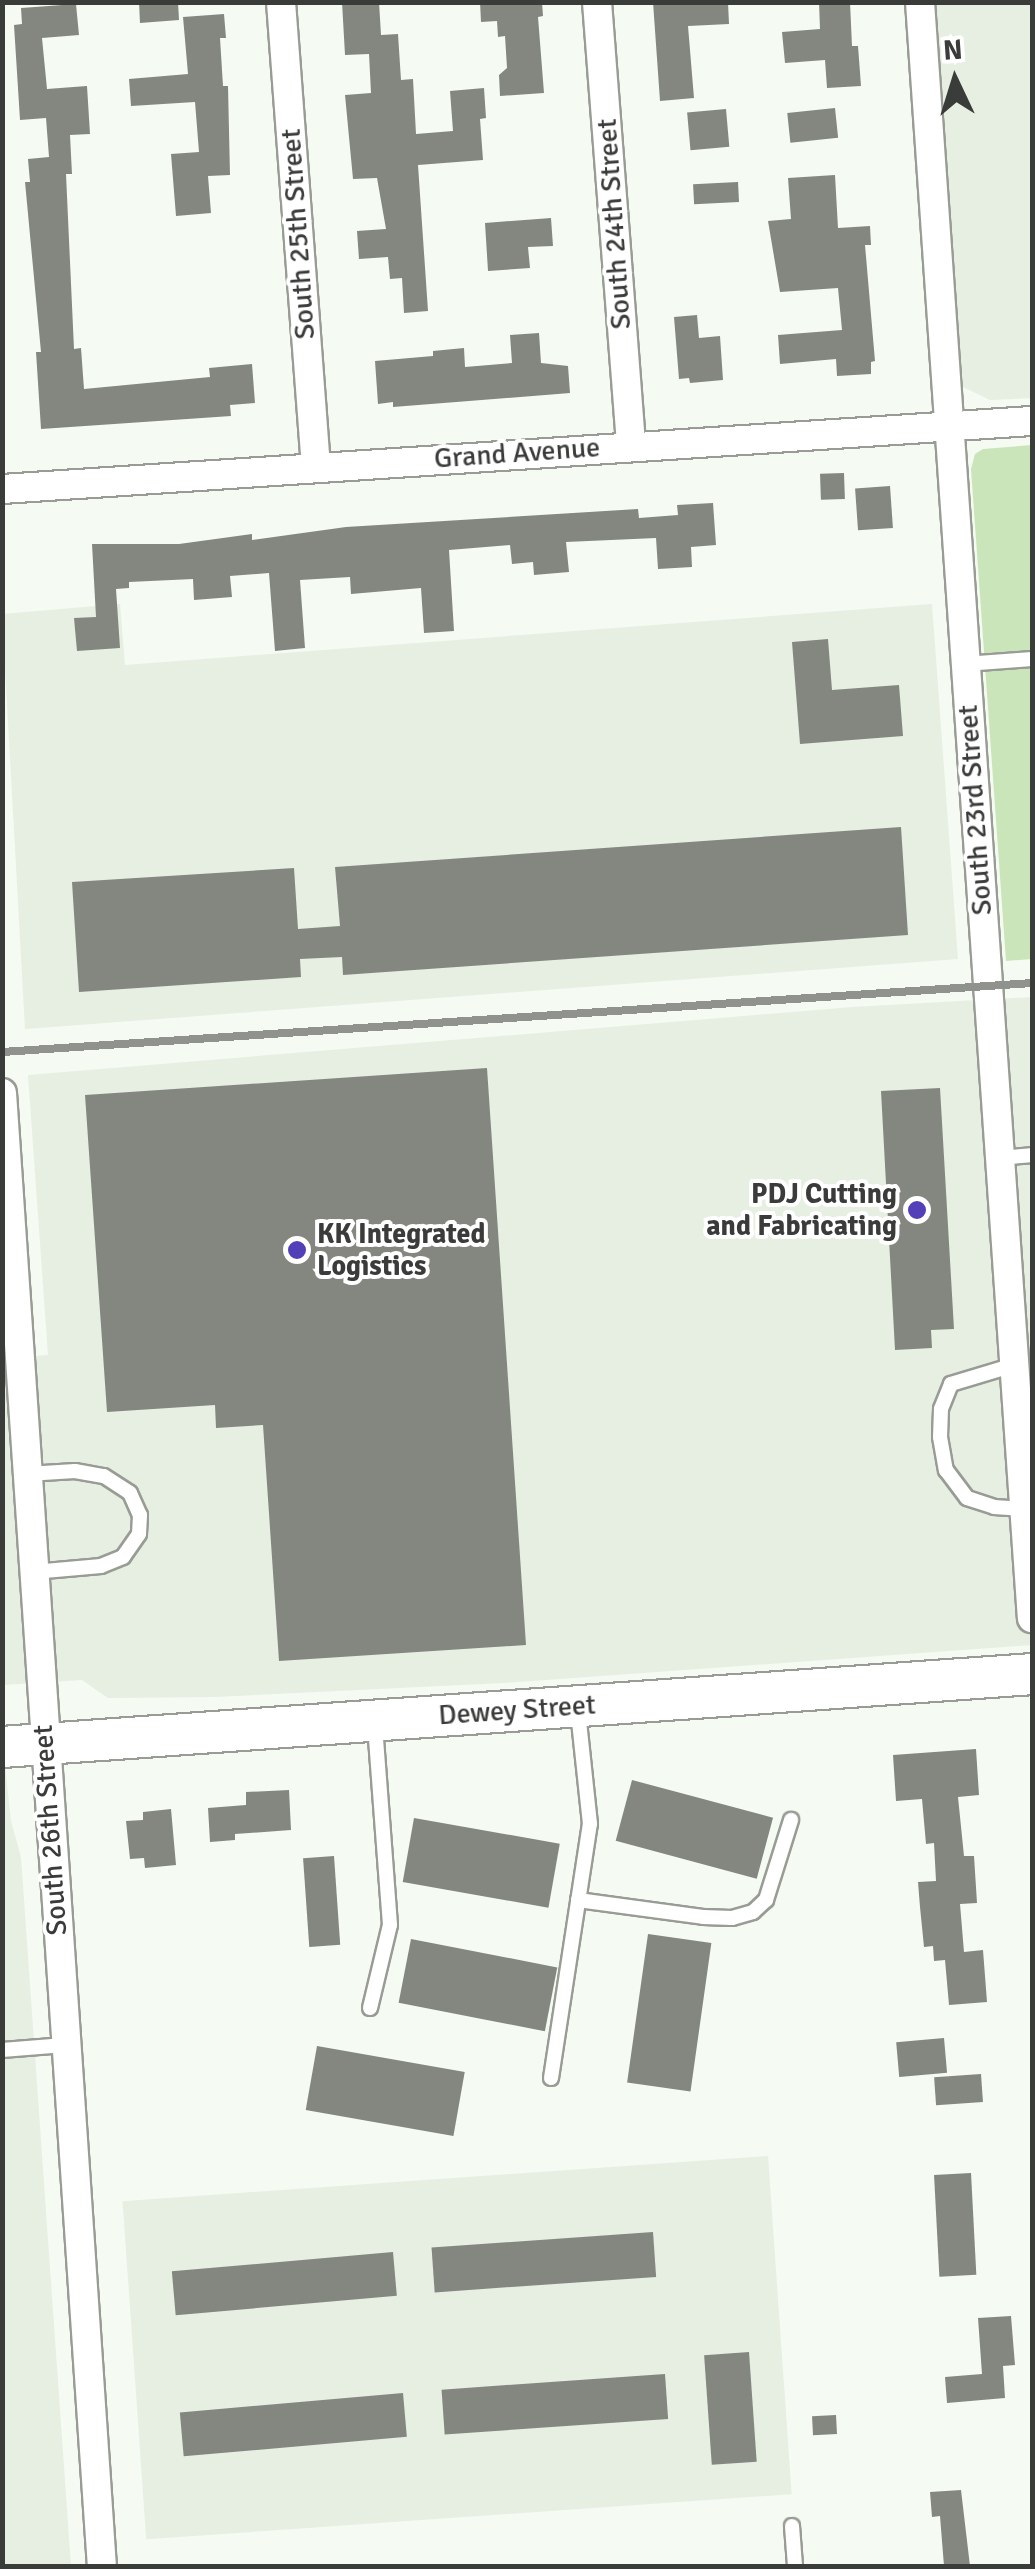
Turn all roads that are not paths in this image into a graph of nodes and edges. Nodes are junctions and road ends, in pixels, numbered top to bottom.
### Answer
1 (281, 2) edge
2 (596, 2) edge
3 (920, 2) edge
4 (1032, 421) edge
5 (949, 426) junction
6 (632, 446) junction
7 (316, 466) junction
8 (2, 489) edge
9 (1032, 658) edge
10 (965, 664) junction
11 (2, 1093) edge
12 (1032, 1155) edge
13 (999, 1158) junction
14 (1014, 1365) junction
15 (26, 1474) junction
16 (1024, 1508) junction
17 (33, 1572) junction
18 (1032, 1618) edge
19 (1032, 1674) edge
20 (577, 1706) junction
21 (374, 1720) junction
22 (44, 1744) junction
23 (2, 1747) edge
24 (791, 1820) dead end
25 (578, 1900) junction
26 (370, 2008) dead end
27 (65, 2045) junction
28 (2, 2050) edge
29 (551, 2078) dead end
30 (792, 2526) dead end
31 (102, 2566) edge
32 (795, 2566) edge

1 - 7 street, South 25th Street
2 - 6 street, South 24th Street
3 - 5 street, South 23rd Street
4 - 5 street, Grand Avenue
5 - 6 street, Grand Avenue
5 - 10 street, South 23rd Street
6 - 7 street, Grand Avenue
7 - 8 street, Grand Avenue
9 - 10 lane
10 - 13 street, South 23rd Street
11 - 15 street, South 26th Street
12 - 13 lane
13 - 14 street, South 23rd Street
14 - 16 street, South 23rd Street
14 - 16 lane
15 - 17 street, South 26th Street
15 - 17 lane
16 - 18 street, South 23rd Street
17 - 22 street, South 26th Street
19 - 20 street, Dewey Street
20 - 21 street, Dewey Street
20 - 25 lane
21 - 22 street, Dewey Street
21 - 26 lane
22 - 23 street, Dewey Street
22 - 27 street, South 26th Street
24 - 25 lane
25 - 29 lane
27 - 28 lane
27 - 31 street, South 26th Street
30 - 32 lane

